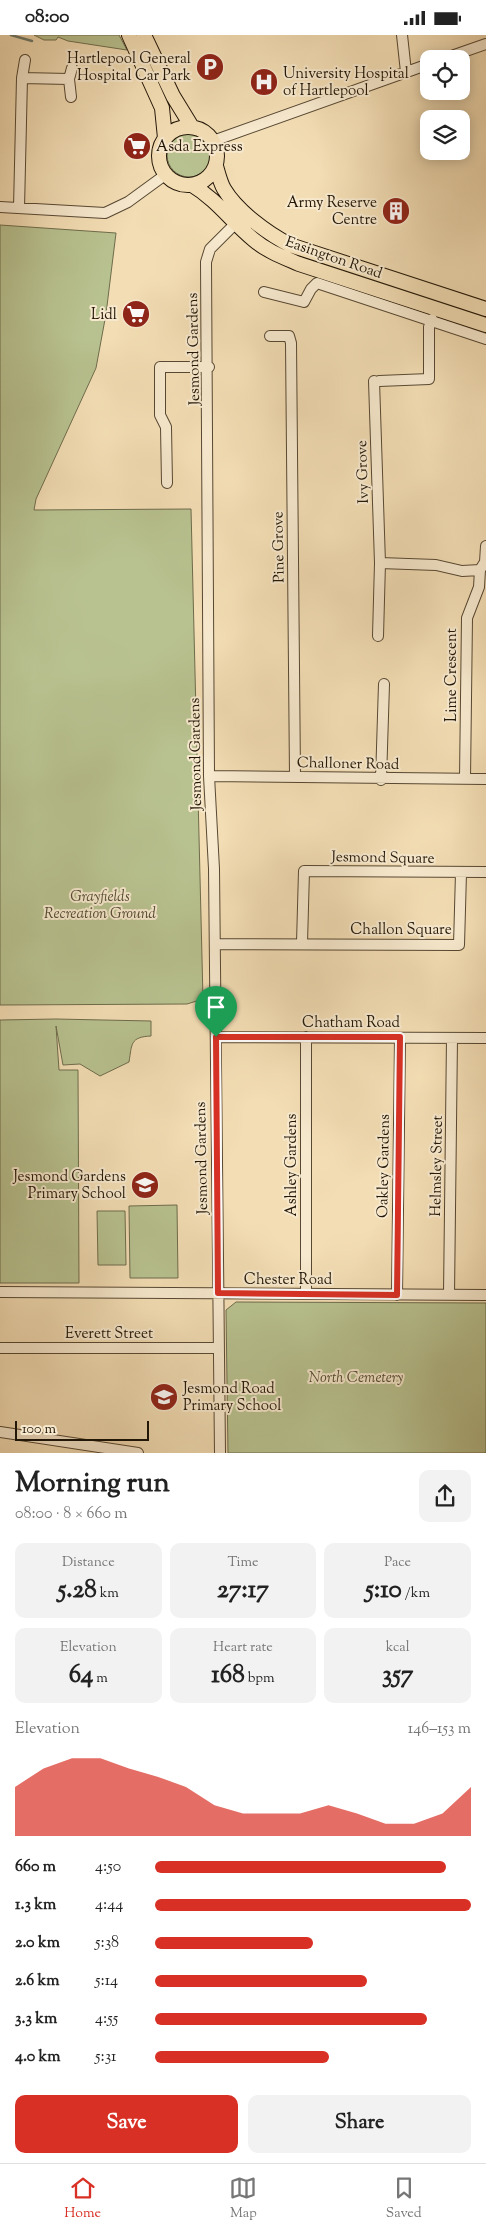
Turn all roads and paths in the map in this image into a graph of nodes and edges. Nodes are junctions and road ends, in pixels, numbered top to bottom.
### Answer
1 (129, 35) edge
2 (144, 35) edge
3 (402, 35) edge
4 (486, 43) edge
5 (467, 50) edge
6 (25, 60) dead end
7 (72, 67) dead end
8 (420, 67) edge
9 (406, 72) junction
10 (22, 78) junction
11 (69, 79) junction
12 (71, 97) dead end
13 (192, 127) junction
14 (165, 138) junction
15 (213, 141) junction
16 (216, 166) junction
17 (165, 175) junction
18 (192, 185) junction
19 (0, 207) edge
20 (18, 208) junction
21 (235, 224) junction
22 (329, 258) junction
23 (325, 271) junction
24 (326, 286) junction
25 (418, 287) junction
26 (264, 292) dead end
27 (412, 301) junction
28 (486, 309) edge
29 (432, 319) junction
30 (486, 325) edge
31 (270, 335) dead end
32 (486, 339) edge
33 (208, 367) junction
34 (167, 483) dead end
35 (486, 546) edge
36 (380, 563) junction
37 (480, 570) junction
38 (378, 636) dead end
39 (384, 684) dead end
40 (209, 776) junction
41 (295, 777) junction
42 (381, 779) junction
43 (465, 779) junction
44 (486, 779) edge
45 (486, 872) edge
46 (461, 873) junction
47 (302, 943) junction
48 (215, 944) junction
49 (216, 1037) junction
50 (306, 1037) junction
51 (400, 1037) junction
52 (452, 1038) junction
53 (486, 1038) edge
54 (0, 1292) edge
55 (218, 1293) junction
56 (306, 1294) junction
57 (397, 1295) junction
58 (449, 1295) junction
59 (486, 1295) edge
60 (0, 1348) edge
61 (218, 1348) junction
62 (0, 1432) edge
63 (138, 1453) edge
64 (220, 1453) edge

1 - 14 highway
2 - 13 highway
3 - 9 street
4 - 5 street
6 - 10 street
7 - 11 street
8 - 9 street
9 - 15 street
10 - 11 street
10 - 20 street
11 - 12 street
13 - 14 highway
13 - 15 highway
14 - 17 highway
15 - 16 highway, Easington Road
16 - 18 highway
16 - 22 highway, Easington Road
17 - 18 highway, Easington Road
17 - 20 street
18 - 21 highway, Easington Road
19 - 20 street
21 - 23 highway, Easington Road
21 - 33 street, Jesmond Gardens
22 - 23 street
22 - 25 highway, Easington Road
23 - 24 street
23 - 27 highway, Easington Road
24 - 26 street, Easington Road
24 - 29 street, Easington Road
25 - 27 highway
25 - 28 highway, Easington Road
27 - 30 highway, Easington Road
29 - 32 street, Easington Road
29 - 36 street, Ivy Grove
31 - 41 street, Pine Grove
33 - 34 street
33 - 40 street, Jesmond Gardens
35 - 37 street, Lime Crescent
36 - 37 street
36 - 38 street, Ivy Grove
37 - 43 street, Lime Crescent
39 - 42 street
40 - 41 street, Challoner Road
40 - 48 street, Jesmond Gardens
41 - 42 street, Challoner Road
42 - 43 street, Challoner Road
43 - 44 street, Challoner Road
45 - 46 street, Jesmond Square
46 - 47 street, Jesmond Square
46 - 47 street, Challon Square
47 - 48 street, Challon Square
48 - 49 street, Jesmond Gardens
49 - 50 street, Chatham Road
49 - 55 street, Jesmond Gardens
50 - 51 street, Chatham Road
50 - 56 street, Ashley Gardens
51 - 52 street, Chatham Road
51 - 57 street, Oakley Gardens
52 - 53 street, Chatham Road
52 - 58 street, Helmsley Street
54 - 55 street, Chester Road
55 - 56 street, Chester Road
55 - 61 street, Jesmond Gardens
56 - 57 street, Chester Road
57 - 58 street, Chester Road
58 - 59 street, Chester Road
60 - 61 street, Everett Street
61 - 64 street, Jesmond Gardens
62 - 63 street

